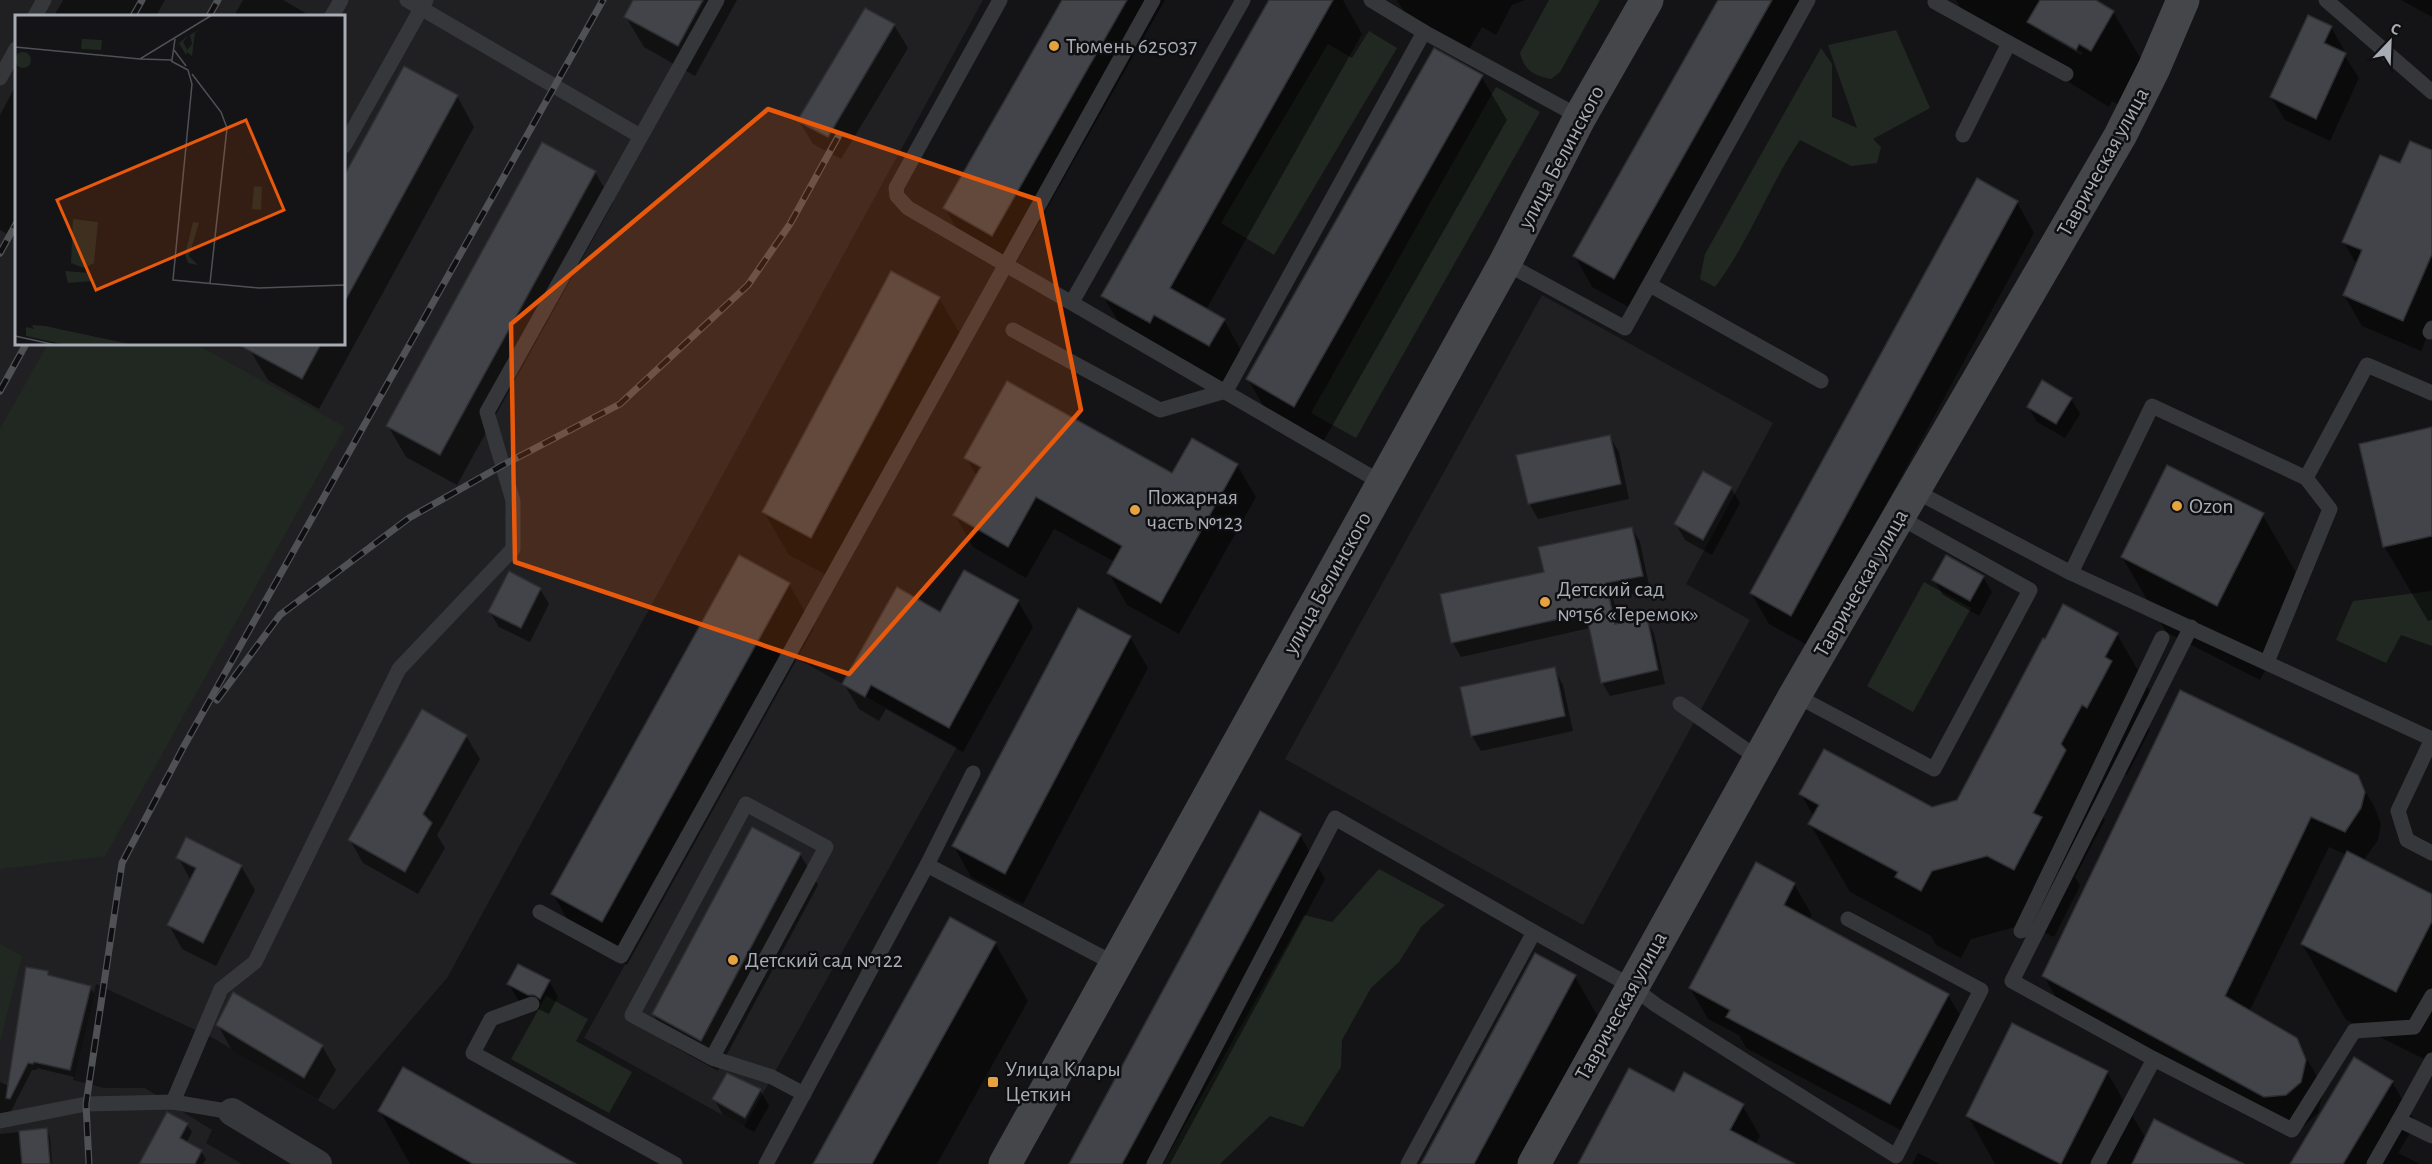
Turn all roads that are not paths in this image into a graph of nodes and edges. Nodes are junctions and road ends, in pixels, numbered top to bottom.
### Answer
1 (44, 0) edge
2 (341, 0) edge
3 (407, 0) edge
4 (717, 0) edge
5 (1000, 0) edge
6 (1153, 0) edge
7 (1243, 0) edge
8 (1372, 0) edge
9 (1647, 0) edge
10 (1808, 0) edge
11 (2183, 0) edge
12 (2326, 0) edge
13 (1935, 2) dead end
14 (423, 4) edge
15 (36, 15) edge
16 (333, 15) edge
17 (1424, 32) junction
18 (2009, 43) junction
19 (15, 51) edge
20 (2066, 74) dead end
21 (0, 78) edge
22 (2432, 92) edge
23 (1580, 117) junction
24 (1963, 135) dead end
25 (640, 136) junction
26 (345, 144) edge
27 (1005, 263) junction
28 (1505, 263) junction
29 (1650, 285) junction
30 (1072, 302) junction
31 (1013, 330) dead end
32 (1821, 381) dead end
33 (1226, 392) junction
34 (2432, 393) edge
35 (2306, 478) junction
36 (1382, 483) junction
37 (1907, 504) junction
38 (2071, 573) junction
39 (2191, 627) junction
40 (2162, 638) dead end
41 (2267, 662) junction
42 (1795, 695) junction
43 (1680, 704) dead end
44 (2432, 739) edge
45 (1759, 759) junction
46 (973, 773) dead end
47 (2432, 853) edge
48 (927, 865) junction
49 (540, 912) dead end
50 (1848, 919) dead end
51 (2021, 931) dead end
52 (1534, 932) junction
53 (1117, 965) junction
54 (1631, 986) junction
55 (2432, 996) edge
56 (532, 1004) dead end
57 (712, 1058) junction
58 (2154, 1059) junction
59 (2432, 1060) edge
60 (804, 1094) junction
61 (173, 1102) junction
62 (232, 1112) joint
63 (2399, 1120) junction
64 (0, 1121) edge
65 (2432, 1136) edge
66 (318, 1164) edge
67 (675, 1164) edge
68 (766, 1164) edge
69 (1005, 1164) edge
70 (1154, 1164) edge
71 (1408, 1164) edge
72 (1534, 1164) edge
73 (2098, 1164) edge
74 (2374, 1164) edge

1 - 15 lane
2 - 16 lane
3 - 14 lane
4 - 25 lane
5 - 27 lane
6 - 27 lane
7 - 30 lane
8 - 17 lane
9 - 23 street, улица Белинского
10 - 29 lane
11 - 37 street, Таврическая улица
12 - 22 lane
13 - 18 lane
14 - 25 lane
14 - 26 lane
17 - 23 lane
17 - 33 lane
18 - 20 lane
18 - 24 lane
19 - 21 lane
23 - 28 street, улица Белинского
25 - 61 lane
27 - 30 lane
27 - 49 lane
28 - 29 lane
28 - 36 street, улица Белинского
29 - 32 lane
30 - 33 lane
31 - 33 lane
33 - 36 lane
34 - 35 lane
35 - 38 lane
35 - 41 lane
36 - 53 street, улица Белинского
37 - 38 lane
37 - 42 street, Таврическая улица
37 - 42 lane
38 - 39 lane
39 - 41 lane
39 - 58 lane
40 - 51 lane
41 - 44 lane
42 - 45 street, Таврическая улица
43 - 45 lane
44 - 47 lane
45 - 54 street, Таврическая улица
46 - 48 lane
48 - 53 lane
48 - 60 lane
50 - 54 lane
52 - 54 lane
52 - 70 lane
52 - 71 lane
53 - 69 street, улица Белинского
54 - 72 street, Таврическая улица
55 - 58 lane
56 - 67 lane
57 - 57 lane
57 - 60 lane
58 - 73 lane
59 - 63 lane
60 - 68 lane
61 - 62 lane
61 - 64 lane
62 - 66 street
63 - 65 lane
63 - 74 lane

